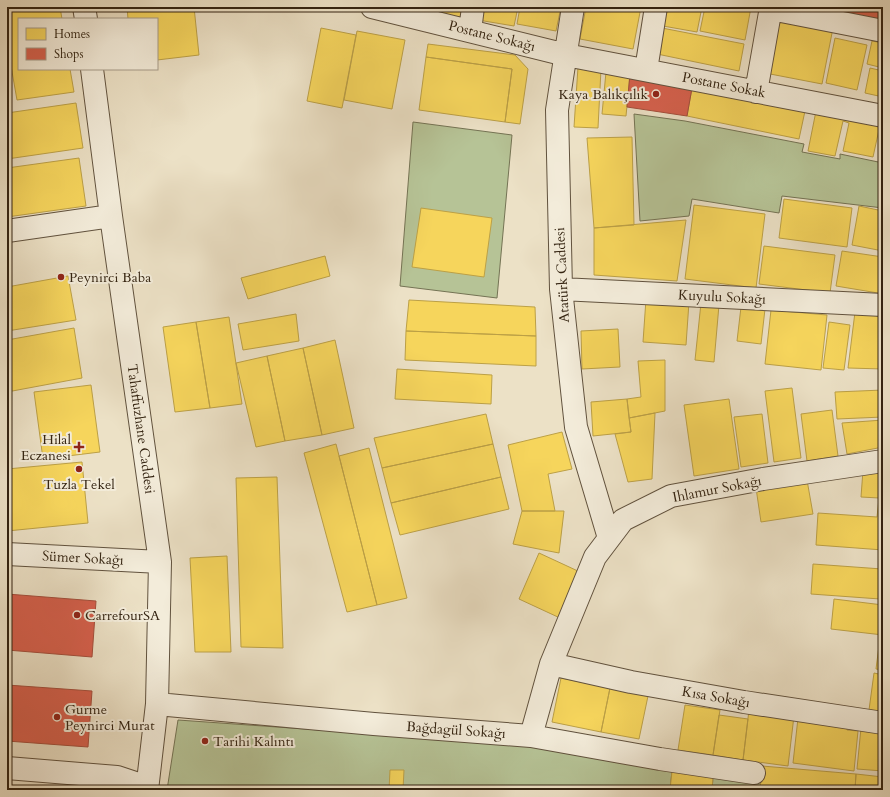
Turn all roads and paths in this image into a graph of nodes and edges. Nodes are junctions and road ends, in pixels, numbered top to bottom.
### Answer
1 (84, 7) edge
2 (372, 7) edge
3 (473, 7) edge
4 (573, 7) edge
5 (656, 7) edge
6 (771, 8) edge
7 (86, 18) edge
8 (470, 31) junction
9 (883, 31) edge
10 (566, 55) junction
11 (92, 70) edge
12 (646, 70) junction
13 (756, 92) junction
14 (883, 116) edge
15 (111, 216) junction
16 (7, 231) edge
17 (561, 289) junction
18 (883, 305) edge
19 (883, 461) edge
20 (609, 538) junction
21 (7, 554) edge
22 (160, 562) junction
23 (550, 664) junction
24 (157, 704) junction
25 (883, 723) edge
26 (531, 736) junction
27 (7, 768) edge
28 (754, 773) dead end
29 (147, 788) edge

1 - 7 street
2 - 8 street, Postane Sokağı
3 - 8 street
4 - 10 street, Atatürk Caddesi
5 - 12 street
6 - 9 street
6 - 13 street
8 - 10 street, Postane Sokağı
10 - 12 street, Postane Sokak
10 - 17 street, Atatürk Caddesi
11 - 15 street, Tahaffuzhane Caddesi
12 - 13 street, Postane Sokak
13 - 14 street, Postane Sokak
15 - 16 street
15 - 22 street, Tahaffuzhane Caddesi
17 - 18 street, Kuyulu Sokağı
17 - 20 street, Atatürk Caddesi
19 - 20 street, Ihlamur Sokağı
20 - 23 street, Ihlamur Sokağı
21 - 22 street, Sümer Sokağı
22 - 24 street, Tahaffuzhane Caddesi
23 - 25 street, Kısa Sokağı
23 - 26 street, Ihlamur Sokağı
24 - 26 street, Bağdagül Sokağı
24 - 29 street, Tahaffuzhane Caddesi
26 - 28 street, Bağdagül Sokağı
27 - 29 street

